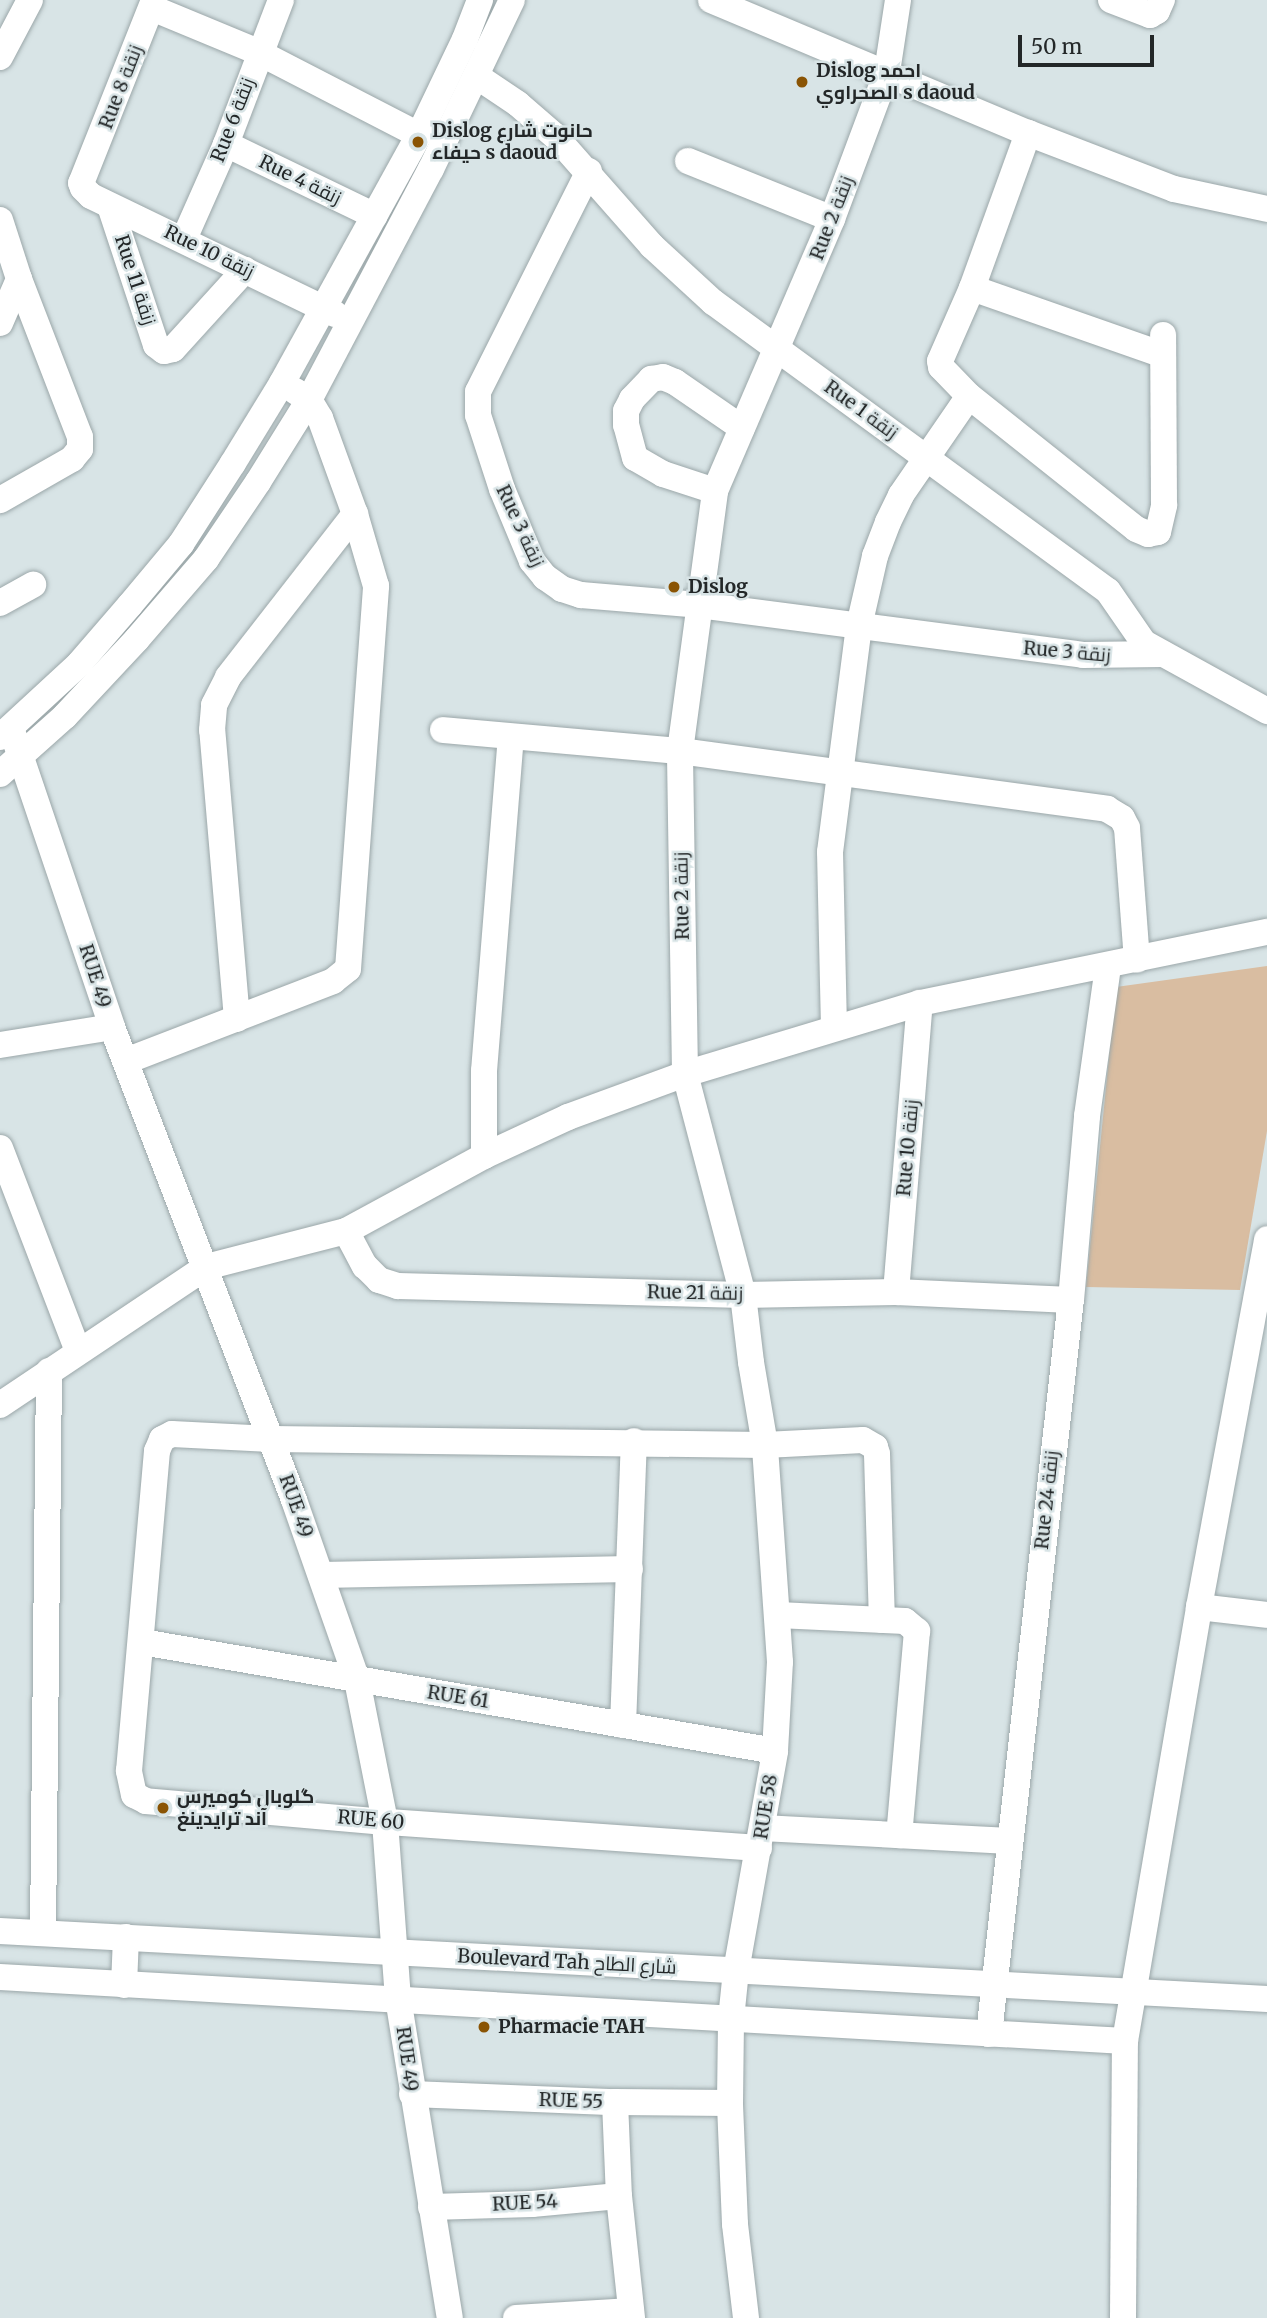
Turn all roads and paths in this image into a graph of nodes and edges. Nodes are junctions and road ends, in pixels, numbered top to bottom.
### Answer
1 (30, 0) edge
2 (281, 0) edge
3 (480, 0) edge
4 (512, 0) edge
5 (711, 0) edge
6 (898, 0) edge
7 (1111, 0) edge
8 (1162, 0) edge
9 (153, 4) edge
10 (258, 52) junction
11 (0, 57) edge
12 (887, 72) junction
13 (478, 77) junction
14 (1028, 133) junction
15 (419, 135) junction
16 (226, 144) junction
17 (688, 161) dead end
18 (589, 171) junction
19 (85, 174) joint
20 (110, 206) junction
21 (1267, 209) edge
22 (376, 216) junction
23 (832, 219) junction
24 (0, 220) edge
25 (184, 239) junction
26 (245, 270) junction
27 (19, 279) junction
28 (972, 288) junction
29 (322, 307) junction
30 (350, 321) junction
31 (0, 323) edge
32 (778, 351) junction
33 (282, 383) junction
34 (969, 396) junction
35 (309, 400) junction
36 (742, 428) junction
37 (927, 457) junction
38 (715, 491) junction
39 (0, 500) edge
40 (355, 514) junction
41 (33, 585) dead end
42 (0, 603) edge
43 (699, 605) junction
44 (859, 626) junction
45 (1163, 654) junction
46 (1267, 711) edge
47 (443, 730) dead end
48 (6, 732) edge
49 (511, 737) junction
50 (680, 751) junction
51 (22, 754) junction
52 (0, 774) edge
53 (839, 774) junction
54 (1267, 932) edge
55 (1137, 960) junction
56 (1108, 967) junction
57 (920, 1003) junction
58 (237, 1019) junction
59 (112, 1027) junction
60 (834, 1028) junction
61 (0, 1045) edge
62 (126, 1061) junction
63 (685, 1073) junction
64 (0, 1148) edge
65 (484, 1156) junction
66 (346, 1231) junction
67 (1267, 1239) edge
68 (206, 1267) junction
69 (896, 1292) junction
70 (743, 1295) junction
71 (1071, 1300) junction
72 (1258, 1335) edge
73 (78, 1351) junction
74 (49, 1371) junction
75 (0, 1405) edge
76 (271, 1439) junction
77 (634, 1441) junction
78 (765, 1445) junction
79 (630, 1569) junction
80 (321, 1575) junction
81 (1199, 1606) junction
82 (778, 1615) junction
83 (1267, 1615) edge
84 (882, 1620) junction
85 (142, 1642) junction
86 (357, 1680) junction
87 (623, 1725) junction
88 (775, 1751) junction
89 (386, 1822) junction
90 (899, 1835) junction
91 (761, 1838) junction
92 (1010, 1841) junction
93 (0, 1931) edge
94 (43, 1933) junction
95 (126, 1937) junction
96 (395, 1952) junction
97 (736, 1971) junction
98 (0, 1977) edge
99 (124, 1985) junction
100 (994, 1985) junction
101 (1133, 1993) junction
102 (398, 1998) junction
103 (1267, 1999) edge
104 (731, 2019) junction
105 (989, 2034) junction
106 (1125, 2041) junction
107 (412, 2094) junction
108 (615, 2102) junction
109 (730, 2103) junction
110 (620, 2196) junction
111 (431, 2207) junction
112 (631, 2314) edge
113 (450, 2318) edge
114 (516, 2318) edge
115 (746, 2318) edge
116 (1123, 2318) edge

1 - 11 street
2 - 10 street, Rue 6 زنقة
3 - 15 street
4 - 13 street
5 - 12 street
6 - 12 street, Rue 2 زنقة
7 - 8 street
9 - 10 street
9 - 19 street, Rue 8 زنقة
10 - 15 street
10 - 16 street, Rue 6 زنقة
12 - 14 street
12 - 23 street, Rue 2 زنقة
13 - 18 street, Rue 1 زنقة
13 - 30 street
14 - 21 street
14 - 28 street
15 - 22 street
16 - 22 street, Rue 4 زنقة
16 - 25 street, Rue 6 زنقة
17 - 23 street
18 - 32 street, Rue 1 زنقة
18 - 43 street, Rue 3 زنقة
19 - 20 street, Rue 10 زنقة
20 - 25 street, Rue 10 زنقة
20 - 26 street, Rue 11 زنقة
22 - 29 street
23 - 32 street, Rue 2 زنقة
24 - 27 street
25 - 26 street, Rue 10 زنقة
26 - 29 street, Rue 10 زنقة
27 - 31 street
27 - 39 street
28 - 34 street
28 - 34 street
29 - 30 street, Rue 10 زنقة
29 - 33 street
30 - 35 street
32 - 36 street, Rue 2 زنقة
32 - 37 street, Rue 1 زنقة
33 - 35 street
33 - 48 street
34 - 37 street
35 - 40 street
35 - 51 street
36 - 38 street, Rue 2 زنقة
36 - 38 street
37 - 44 street
37 - 45 street, Rue 1 زنقة
38 - 43 street, Rue 2 زنقة
40 - 58 street
40 - 58 street
41 - 42 street
43 - 44 street, Rue 3 زنقة
43 - 50 street, Rue 2 زنقة
44 - 45 street, Rue 3 زنقة
44 - 53 street
45 - 46 street, Rue 1 زنقة
47 - 49 street
48 - 51 street, RUE 49
49 - 50 street
49 - 65 street
50 - 53 street
50 - 63 street, Rue 2 زنقة
51 - 52 street
51 - 59 street, RUE 49
53 - 55 street
53 - 60 street
54 - 55 street
55 - 56 street
56 - 57 street
56 - 71 street, Rue 24 زنقة
57 - 60 street
57 - 69 street, Rue 10 زنقة
58 - 62 street
59 - 61 street
59 - 62 street, RUE 49
60 - 63 street
62 - 68 street, RUE 49
63 - 65 street
63 - 70 street, Rue 2 زنقة
64 - 73 street
65 - 66 street
66 - 68 street
66 - 70 street, Rue 21 زنقة
67 - 72 street
68 - 73 street
68 - 76 street, RUE 49
69 - 70 street, Rue 21 زنقة
69 - 71 street, Rue 21 زنقة
70 - 78 street, RUE 58
71 - 92 street, Rue 24 زنقة
72 - 81 street
73 - 74 street
74 - 75 street
74 - 94 street
76 - 77 street
76 - 80 street, RUE 49
76 - 85 street, RUE 60
77 - 78 street
77 - 79 street
78 - 82 street, RUE 58
78 - 84 street
79 - 80 street
79 - 87 street
80 - 86 street, RUE 49
81 - 83 street
81 - 101 street
82 - 84 street
82 - 88 street, RUE 58
84 - 90 street
85 - 86 street, RUE 61
85 - 89 street, RUE 60
86 - 87 street, RUE 61
86 - 89 street, RUE 49
87 - 88 street, RUE 61
88 - 91 street, RUE 58
89 - 91 street, RUE 60
89 - 96 street, RUE 49
90 - 91 street, RUE 60
90 - 92 street, RUE 60
91 - 97 street, RUE 58
92 - 100 street, Rue 24 زنقة
93 - 94 street, Boulevard Tah شارع الطاح
94 - 95 street, Boulevard Tah شارع الطاح
95 - 96 street, Boulevard Tah شارع الطاح
95 - 99 street
96 - 97 street, Boulevard Tah شارع الطاح
96 - 102 street, RUE 49
97 - 100 street, Boulevard Tah شارع الطاح
97 - 104 street, RUE 58
98 - 99 street
99 - 102 street
100 - 101 street, Boulevard Tah شارع الطاح
100 - 105 street, Rue 24 زنقة
101 - 103 street, Boulevard Tah شارع الطاح
101 - 106 street
102 - 104 street
102 - 107 street, RUE 49
104 - 105 street
104 - 109 street, RUE 58
105 - 106 street
106 - 116 street
107 - 108 street, RUE 55
107 - 111 street, RUE 49
108 - 109 street, RUE 55
108 - 110 street
109 - 115 street, RUE 58
110 - 111 street, RUE 54
110 - 112 street
111 - 113 street, RUE 49
112 - 114 street

